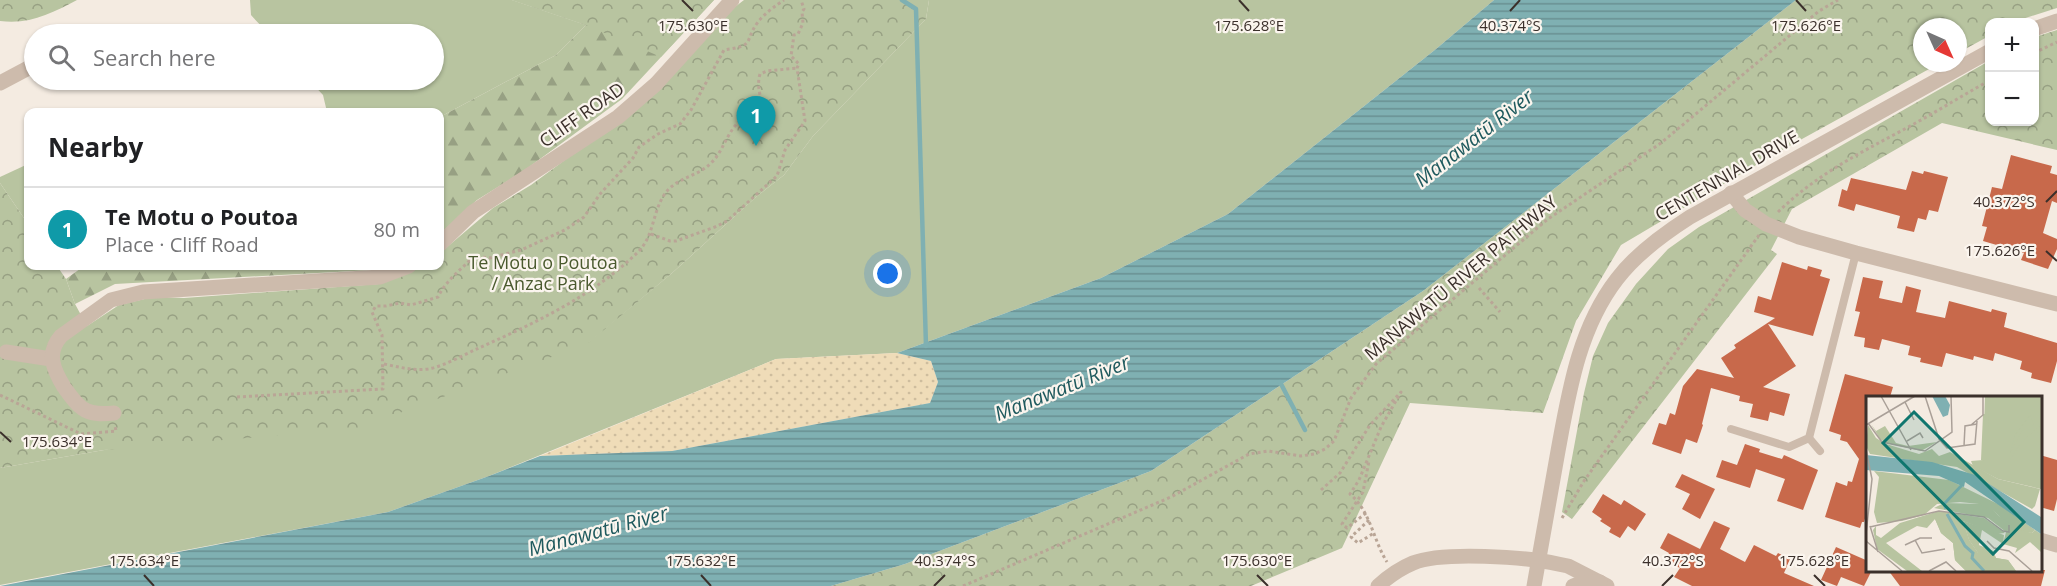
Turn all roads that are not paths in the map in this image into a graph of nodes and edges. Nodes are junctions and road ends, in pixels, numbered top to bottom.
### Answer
1 (732, 0) edge
2 (2057, 21) edge
3 (2039, 27) edge
4 (1985, 53) edge
5 (24, 70) edge
6 (0, 83) edge
7 (1731, 193) junction
8 (444, 240) edge
9 (1856, 253) junction
10 (398, 270) edge
11 (2057, 304) edge
12 (6, 352) dead end
13 (51, 359) junction
14 (114, 413) road end
15 (1731, 429) dead end
16 (1809, 438) junction
17 (1820, 451) dead end
18 (2042, 541) edge
19 (2057, 545) edge
20 (1539, 561) junction
21 (1603, 584) edge
22 (1378, 586) edge
23 (1534, 586) edge
24 (1572, 586) edge

1 - 8 street, CLIFF ROAD
2 - 3 street
4 - 7 street, CENTENNIAL DRIVE
5 - 6 street
7 - 9 street
7 - 20 street, CENTENNIAL DRIVE
9 - 11 street
9 - 16 lane
10 - 13 street
12 - 13 street
13 - 14 street
15 - 16 lane
16 - 17 lane
18 - 19 street
20 - 21 street
20 - 22 street
20 - 23 street, CENTENNIAL DRIVE
21 - 24 street

